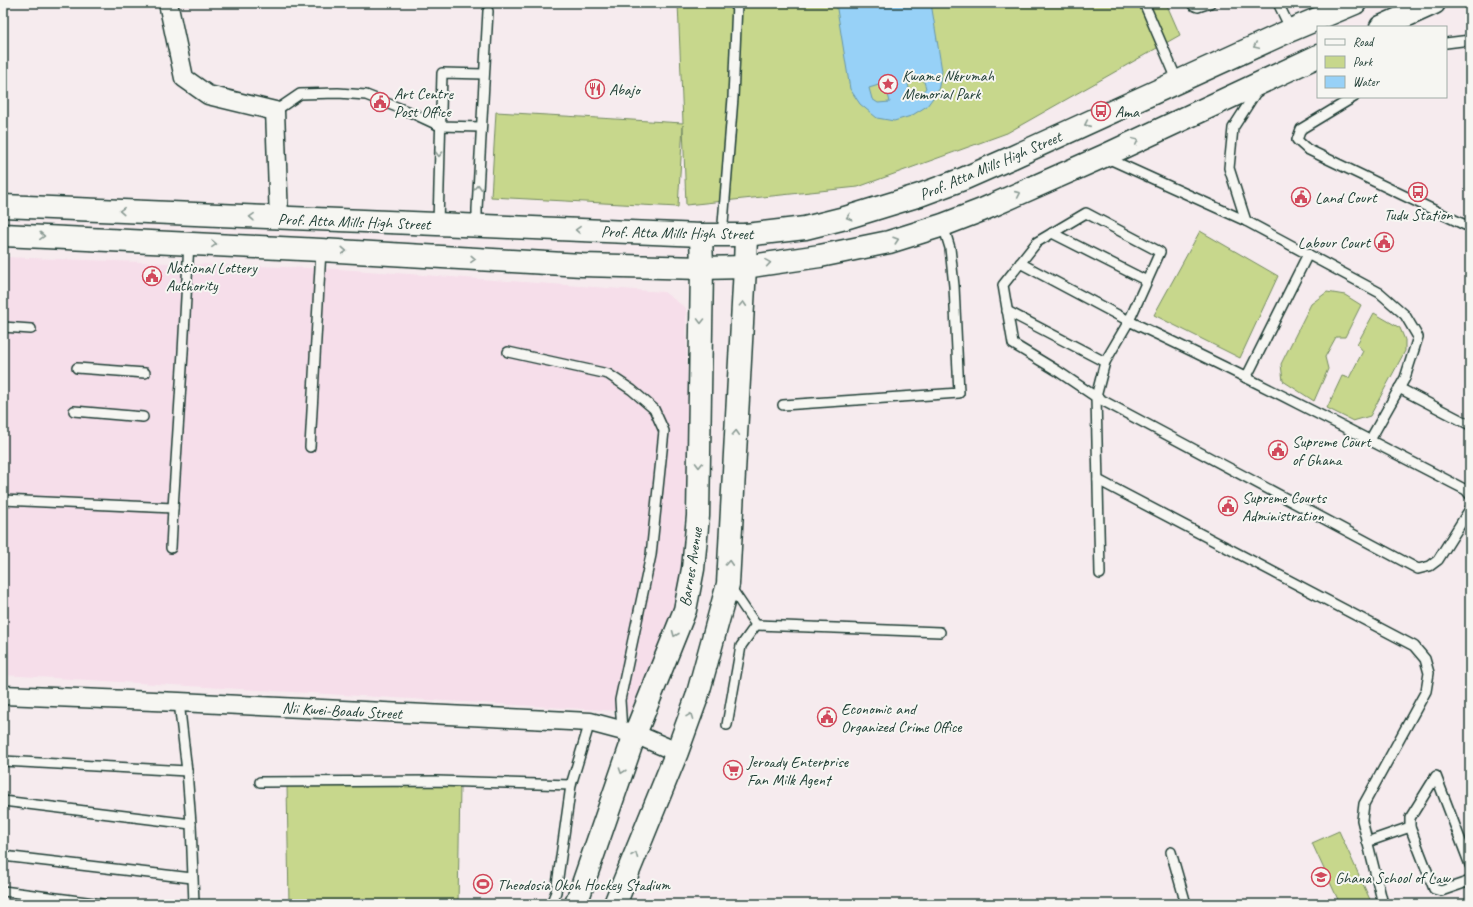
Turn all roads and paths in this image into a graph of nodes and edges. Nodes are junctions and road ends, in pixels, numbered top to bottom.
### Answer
1 (168, 3) edge
2 (737, 3) edge
3 (1144, 3) edge
4 (1192, 3) edge
5 (1210, 3) edge
6 (1278, 3) edge
7 (1355, 3) edge
8 (1434, 3) edge
9 (488, 11) dead end
10 (1384, 26) edge
11 (1291, 30) junction
12 (1470, 40) edge
13 (1447, 43) edge
14 (1317, 56) edge
15 (484, 74) junction
16 (1264, 81) junction
17 (1178, 82) junction
18 (1352, 98) edge
19 (275, 111) junction
20 (440, 126) junction
21 (481, 127) junction
22 (1104, 156) junction
23 (3, 206) edge
24 (279, 218) junction
25 (1246, 221) junction
26 (438, 225) junction
27 (943, 225) junction
28 (1465, 225) dead end
29 (477, 226) junction
30 (1052, 233) junction
31 (3, 235) edge
32 (711, 235) junction
33 (746, 235) junction
34 (189, 243) junction
35 (321, 250) junction
36 (1308, 254) junction
37 (1020, 263) junction
38 (745, 267) junction
39 (702, 268) junction
40 (1147, 281) junction
41 (1007, 311) junction
42 (1128, 321) junction
43 (3, 327) edge
44 (31, 329) dead end
45 (508, 352) dead end
46 (1105, 362) junction
47 (77, 368) dead end
48 (145, 373) dead end
49 (1246, 378) junction
50 (1399, 388) junction
51 (1096, 397) junction
52 (783, 406) dead end
53 (74, 410) dead end
54 (142, 417) dead end
55 (1470, 425) edge
56 (1370, 440) junction
57 (310, 447) dead end
58 (1098, 480) junction
59 (1470, 495) edge
60 (3, 500) edge
61 (173, 508) junction
62 (1470, 509) edge
63 (171, 548) dead end
64 (1100, 574) dead end
65 (728, 584) junction
66 (756, 625) junction
67 (940, 632) dead end
68 (3, 695) edge
69 (179, 702) junction
70 (590, 722) junction
71 (727, 725) dead end
72 (628, 733) junction
73 (677, 752) junction
74 (3, 761) edge
75 (187, 771) junction
76 (260, 782) dead end
77 (571, 785) junction
78 (3, 801) edge
79 (191, 824) junction
80 (1410, 827) junction
81 (1367, 842) junction
82 (1171, 852) dead end
83 (3, 856) edge
84 (1470, 865) edge
85 (192, 878) junction
86 (1470, 881) edge
87 (3, 891) edge
88 (102, 904) edge
89 (194, 904) edge
90 (551, 904) edge
91 (576, 904) edge
92 (615, 904) edge
93 (1186, 904) edge
94 (1383, 904) edge

1 - 19 street
2 - 32 lane
3 - 17 lane
4 - 5 lane
6 - 11 lane
7 - 11 main road, Prof. Atta Mills High Street
8 - 10 main road
9 - 15 lane
11 -> 17 main road, Prof. Atta Mills High Street
12 - 13 lane
14 - 16 main road, Prof. Atta Mills High Street
15 - 20 lane
15 - 21 lane
22 -> 16 main road, Prof. Atta Mills High Street
16 - 25 lane
17 -> 33 main road, Prof. Atta Mills High Street
18 - 28 lane
19 - 20 lane
19 - 24 street
20 - 21 lane
20 -> 26 lane
29 -> 21 lane
22 - 25 lane
27 -> 22 main road, Prof. Atta Mills High Street
24 -> 23 main road, Prof. Atta Mills High Street
24 - 26 main road, Prof. Atta Mills High Street
25 - 36 lane
26 - 29 main road, Prof. Atta Mills High Street
38 -> 27 main road, Prof. Atta Mills High Street
27 - 52 lane
32 -> 29 main road, Prof. Atta Mills High Street
30 - 37 lane
30 - 40 lane
30 - 40 lane
31 -> 34 main road, Prof. Atta Mills High Street
32 - 33 main road, Prof. Atta Mills High Street
32 - 39 main road, Barnes Avenue
33 - 38 main road
34 -> 35 main road, Prof. Atta Mills High Street
34 - 61 lane
35 -> 39 main road, Prof. Atta Mills High Street
35 - 57 lane
36 - 49 lane
36 - 50 lane
37 - 41 lane
37 - 42 lane
38 - 39 main road, Prof. Atta Mills High Street
65 -> 38 main road
39 -> 72 main road, Barnes Avenue
40 - 42 lane
41 - 46 lane
41 - 51 lane
42 - 46 lane
42 - 49 lane
43 - 44 lane
45 - 72 lane
46 - 51 lane
47 - 48 lane
49 - 56 lane
50 - 55 lane
50 - 56 lane
51 - 58 lane
51 - 62 lane
53 - 54 lane
56 - 59 lane
58 - 64 lane
58 - 81 lane
60 - 61 lane
61 - 63 lane
65 - 66 lane
73 -> 65 main road
66 - 67 lane
66 - 71 lane
68 - 69 street, Nii Kwei-Boadu Street
69 - 70 street, Nii Kwei-Boadu Street
69 - 75 lane
70 - 72 street, Nii Kwei-Boadu Street
70 - 77 lane
72 - 73 street, Nii Kwei-Boadu Street
72 -> 91 main road, Barnes Avenue
92 -> 73 main road
74 - 75 lane
75 - 79 lane
76 - 77 lane
77 - 90 lane
78 - 79 lane
79 - 85 lane
80 - 81 lane
80 - 84 lane
80 - 86 lane
81 - 94 lane
82 - 93 lane
83 - 85 lane
85 - 89 lane
87 - 88 lane

